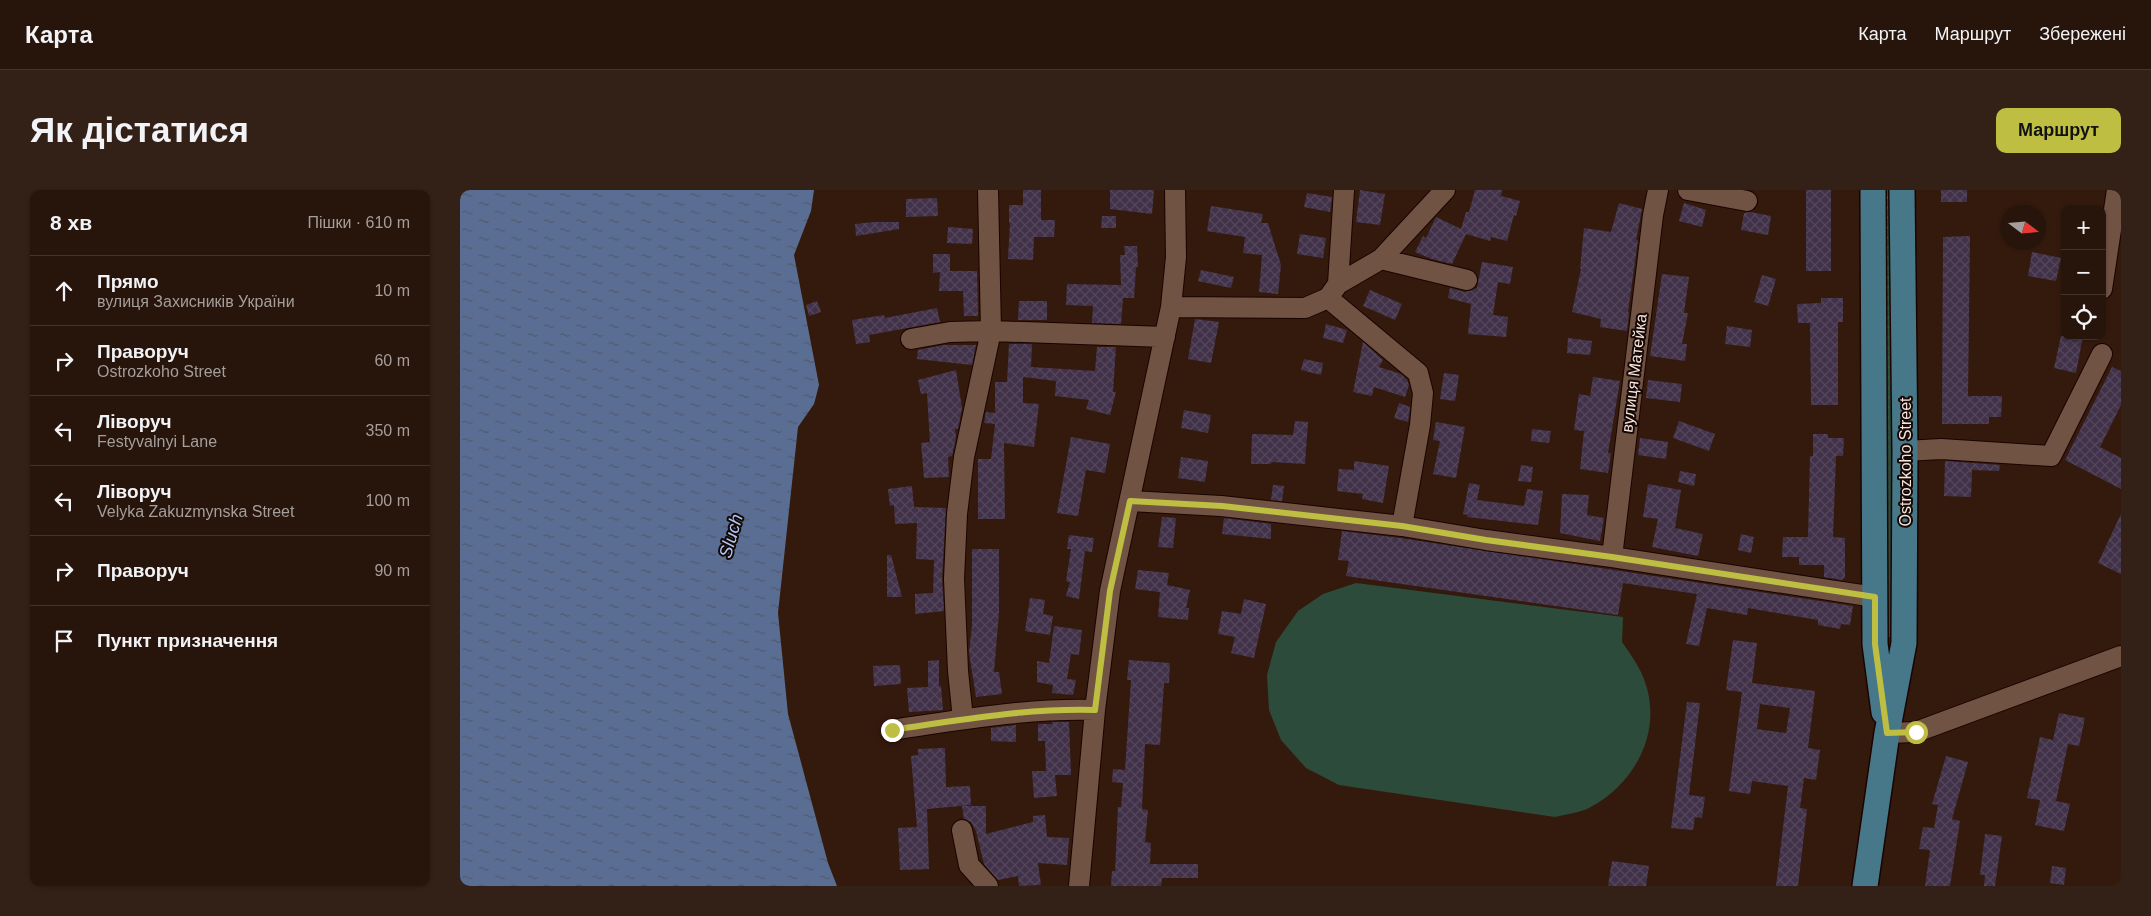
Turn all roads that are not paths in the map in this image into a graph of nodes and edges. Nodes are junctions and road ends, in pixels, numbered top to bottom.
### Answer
1 (988, 190) edge
2 (1175, 190) edge
3 (1344, 190) edge
4 (1445, 190) edge
5 (1658, 190) edge
6 (1688, 190) edge
7 (1873, 190) edge
8 (1902, 190) edge
9 (2117, 190) edge
10 (1747, 201) dead end
11 (1381, 259) junction
12 (2106, 263) edge
13 (1467, 280) dead end
14 (1333, 291) junction
15 (1171, 307) junction
16 (991, 332) junction
17 (1165, 337) junction
18 (911, 339) dead end
19 (2102, 354) dead end
20 (1905, 451) junction
21 (1130, 501) junction
22 (1402, 526) junction
23 (1612, 557) junction
24 (1875, 597) junction
25 (1904, 642) junction
26 (1875, 644) junction
27 (2121, 656) edge
28 (1095, 710) junction
29 (963, 719) junction
30 (892, 730) dead end
31 (1887, 733) junction
32 (962, 830) dead end
33 (988, 886) edge
34 (1079, 886) edge
35 (1865, 886) edge

1 - 16 street
2 - 15 street
3 - 14 street
4 - 11 street
5 - 23 street, вулиця Матейка
6 - 10 street
7 - 24 main road, Ostrozkoho Street
8 - 20 main road, Ostrozkoho Street
9 - 12 street
11 - 13 street
11 - 14 street
14 - 15 street
14 - 22 street
15 - 17 street
16 - 17 street
16 - 18 street
16 - 29 street
17 - 21 street
19 - 20 street
20 - 25 main road, Ostrozkoho Street
21 - 22 street
21 - 28 street
22 - 23 street
23 - 24 street
24 - 26 main road, Ostrozkoho Street
25 - 26 main road
25 - 31 main road, Ostrozkoho Street
26 - 31 main road, Ostrozkoho Street
27 - 31 street
28 - 29 street
28 - 34 street
29 - 30 street
31 - 35 main road, Ostrozkoho Street
32 - 33 street

